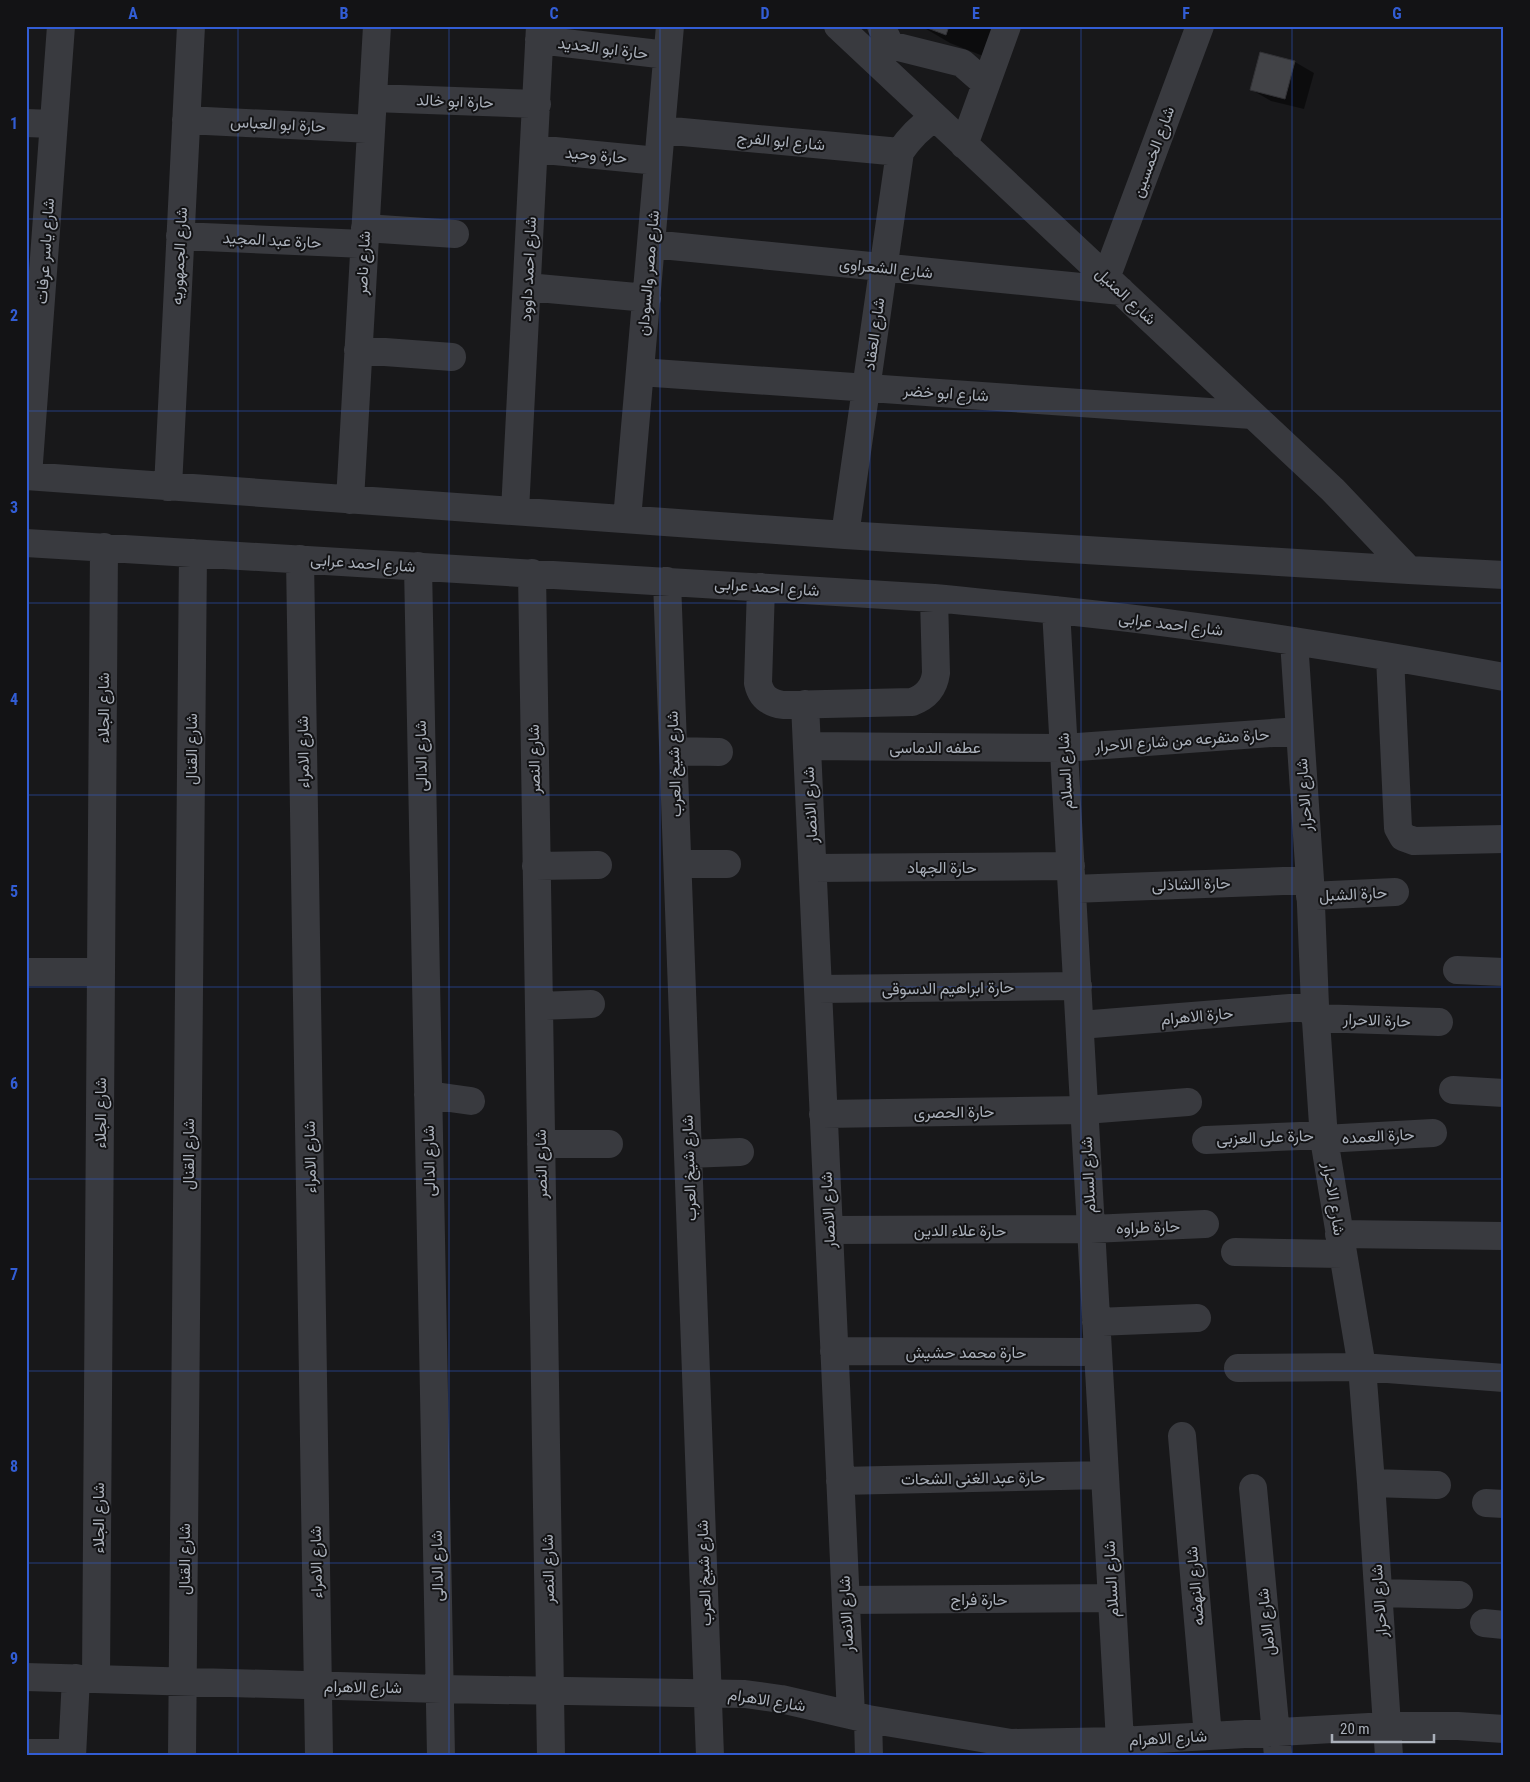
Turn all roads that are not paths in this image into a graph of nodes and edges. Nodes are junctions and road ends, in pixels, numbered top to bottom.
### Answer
1 (60, 26) edge
2 (191, 26) edge
3 (377, 26) edge
4 (670, 26) edge
5 (838, 26) edge
6 (882, 26) edge
7 (1007, 26) edge
8 (1200, 26) edge
9 (540, 33) edge
10 (667, 55) junction
11 (986, 84) junction
12 (373, 98) junction
13 (537, 104) junction
14 (934, 117) junction
15 (186, 120) junction
16 (26, 123) edge
17 (54, 124) junction
18 (371, 129) junction
19 (661, 130) junction
20 (964, 145) junction
21 (534, 149) junction
22 (900, 152) junction
23 (658, 161) junction
24 (455, 234) dead end
25 (36, 236) edge
26 (180, 236) junction
27 (365, 236) junction
28 (651, 244) junction
29 (883, 268) junction
30 (1113, 284) junction
31 (527, 287) junction
32 (647, 298) junction
33 (32, 348) edge
34 (358, 350) junction
35 (452, 357) dead end
36 (640, 372) junction
37 (866, 388) junction
38 (1252, 415) junction
39 (27, 476) edge
40 (168, 487) junction
41 (350, 500) junction
42 (515, 511) junction
43 (627, 519) junction
44 (845, 535) junction
45 (26, 543) edge
46 (104, 547) junction
47 (193, 553) junction
48 (300, 559) junction
49 (418, 566) junction
50 (1409, 570) junction
51 (532, 573) junction
52 (1504, 574) edge
53 (667, 581) junction
54 (761, 587) junction
55 (934, 598) junction
56 (1056, 610) junction
57 (1294, 641) junction
58 (1390, 657) junction
59 (1504, 677) edge
60 (805, 704) junction
61 (1300, 732) junction
62 (807, 746) junction
63 (1064, 748) junction
64 (674, 751) junction
65 (719, 752) dead end
66 (1504, 839) edge
67 (678, 864) junction
68 (727, 864) dead end
69 (598, 865) dead end
70 (536, 866) junction
71 (812, 868) junction
72 (1071, 878) junction
73 (1310, 888) junction
74 (1395, 892) dead end
75 (1457, 970) dead end
76 (26, 972) edge
77 (101, 972) junction
78 (1504, 972) edge
79 (1078, 986) junction
80 (818, 989) junction
81 (591, 1004) dead end
82 (539, 1006) junction
83 (1315, 1012) junction
84 (1439, 1022) dead end
85 (1080, 1025) junction
86 (1454, 1090) dead end
87 (1504, 1093) edge
88 (428, 1095) junction
89 (471, 1101) dead end
90 (1188, 1102) dead end
91 (1084, 1110) junction
92 (824, 1114) junction
93 (1433, 1133) dead end
94 (1324, 1137) junction
95 (1206, 1140) dead end
96 (541, 1144) junction
97 (609, 1144) dead end
98 (740, 1152) dead end
99 (688, 1154) junction
100 (1206, 1224) dead end
101 (1091, 1229) junction
102 (829, 1230) junction
103 (1504, 1236) edge
104 (1341, 1244) junction
105 (1235, 1252) dead end
106 (1197, 1318) dead end
107 (1096, 1322) junction
108 (834, 1351) junction
109 (1098, 1352) junction
110 (1362, 1367) junction
111 (1238, 1368) dead end
112 (1504, 1378) edge
113 (1182, 1436) dead end
114 (1105, 1474) junction
115 (840, 1481) junction
116 (1371, 1483) junction
117 (1438, 1485) dead end
118 (1252, 1488) dead end
119 (1378, 1593) junction
120 (1459, 1594) dead end
121 (1112, 1598) junction
122 (846, 1600) junction
123 (26, 1676) edge
124 (86, 1678) junction
125 (183, 1682) junction
126 (318, 1686) junction
127 (440, 1689) junction
128 (550, 1690) junction
129 (708, 1692) junction
130 (860, 1717) junction
131 (1387, 1726) junction
132 (1504, 1729) edge
133 (1208, 1736) junction
134 (1120, 1741) junction
135 (1277, 1744) edge
136 (1152, 1747) edge
137 (1012, 1750) edge
138 (26, 1753) edge
139 (72, 1754) edge
140 (182, 1756) edge
141 (319, 1756) edge
142 (441, 1756) edge
143 (551, 1756) edge
144 (710, 1756) edge
145 (869, 1756) edge
146 (1389, 1756) edge

1 - 17 street, شارع ياسر عرفات
2 - 15 street, شارع الجمهوريه
3 - 12 street, شارع ناصر
4 - 10 street, شارع مصر والسودان
5 - 14 street, شارع المنيل
6 - 11 street
7 - 11 street
8 - 30 street, شارع الخمسين
9 - 10 street, حارة ابو الحديد
9 - 13 street, شارع احمد داوود
10 - 19 street, شارع مصر والسودان
11 - 20 street
12 - 13 street, حارة ابو خالد
12 - 18 street, شارع ناصر
13 - 21 street, شارع احمد داوود
14 - 20 street, شارع المنيل
14 - 22 street, شارع العقاد
15 - 18 street, حارة ابو العباس
15 - 26 street, شارع الجمهوريه
16 - 17 street
17 - 25 street, شارع ياسر عرفات
18 - 27 street, شارع ناصر
19 - 22 street, شارع ابو الفرج
19 - 23 street, شارع مصر والسودان
20 - 30 street, شارع المنيل
21 - 23 street, حارة وحيد
21 - 31 street, شارع احمد داوود
22 - 29 street, شارع العقاد
23 - 28 street, شارع مصر والسودان
24 - 27 street, حارة عبد المجيد
25 - 33 street, شارع ياسر عرفات
26 - 27 street, حارة عبد المجيد
26 - 40 street, شارع الجمهوريه
27 - 34 street, شارع ناصر
28 - 29 street, شارع الشعراوى
28 - 32 street, شارع مصر والسودان
29 - 30 street, شارع الشعراوى
29 - 37 street, شارع العقاد
30 - 38 street, شارع المنيل
31 - 32 street
31 - 42 street, شارع احمد داوود
32 - 36 street, شارع مصر والسودان
33 - 39 street, شارع ياسر عرفات
34 - 35 street
34 - 41 street, شارع ناصر
36 - 37 street, شارع ابو خضر
36 - 43 street, شارع مصر والسودان
37 - 38 street, شارع ابو خضر
37 - 44 street, شارع العقاد
38 - 50 street, شارع المنيل
39 - 40 street
40 - 41 street
41 - 42 street
42 - 43 street
43 - 44 street
44 - 50 street
45 - 46 street, شارع احمد عرابى
46 - 47 street, شارع احمد عرابى
46 - 77 street, شارع الجلاء
47 - 48 street, شارع احمد عرابى
47 - 125 street, شارع القنال
48 - 49 street, شارع احمد عرابى
48 - 126 street, شارع الامراء
49 - 51 street, شارع احمد عرابى
49 - 88 street, شارع الدالى
50 - 52 street
51 - 53 street, شارع احمد عرابى
51 - 70 street, شارع النصر
53 - 54 street, شارع احمد عرابى
53 - 64 street, شارع شيخ العرب
54 - 55 street, شارع احمد عرابى
54 - 60 street
55 - 56 street, شارع احمد عرابى
55 - 60 street
56 - 57 street, شارع احمد عرابى
56 - 63 street, شارع السلام
57 - 58 street, شارع احمد عرابى
57 - 61 street, شارع الاحرار
58 - 59 street, شارع احمد عرابى
58 - 66 street
60 - 62 street, شارع الانصار
61 - 63 street, حارة متفرعه من شارع الاحرار
61 - 73 street, شارع الاحرار
62 - 63 street, عطفه الدماسى
62 - 71 street, شارع الانصار
63 - 72 street, شارع السلام
64 - 65 street
64 - 67 street, شارع شيخ العرب
67 - 68 street
67 - 99 street, شارع شيخ العرب
69 - 70 street
70 - 82 street, شارع النصر
71 - 72 street, حارة الجهاد
71 - 80 street, شارع الانصار
72 - 73 street, حارة الشاذلى
72 - 79 street, شارع السلام
73 - 74 street, حارة الشبل
73 - 83 street, شارع الاحرار
75 - 78 street
76 - 77 street
77 - 124 street, شارع الجلاء
79 - 80 street, حارة ابراهيم الدسوقى
79 - 85 street, شارع السلام
80 - 92 street, شارع الانصار
81 - 82 street
82 - 96 street, شارع النصر
83 - 84 street, حارة الاحرار
83 - 85 street, حارة الاهرام
83 - 94 street, شارع الاحرار
85 - 91 street, شارع السلام
86 - 87 street
88 - 89 street
88 - 127 street, شارع الدالى
90 - 91 street, حارة الحصرى
91 - 92 street, حارة الحصرى
91 - 101 street, شارع السلام
92 - 102 street, شارع الانصار
93 - 94 street, حارة العمده
94 - 95 street, حارة على العزبى
94 - 104 street, شارع الاحرار
96 - 97 street
96 - 128 street, شارع النصر
98 - 99 street
99 - 129 street, شارع شيخ العرب
100 - 101 street, حارة طراوه
101 - 102 street, حارة علاء الدين
101 - 107 street, شارع السلام
102 - 108 street, شارع الانصار
103 - 104 street
104 - 105 street
104 - 110 street, شارع الاحرار
106 - 107 street
107 - 109 street, شارع السلام
108 - 109 street, حارة محمد حشيش
108 - 115 street, شارع الانصار
109 - 114 street, شارع السلام
110 - 111 street
110 - 112 street
110 - 116 street, شارع الاحرار
113 - 133 street, شارع النهضه
114 - 115 street, حارة عبد الغنى الشحات
114 - 121 street, شارع السلام
115 - 122 street, شارع الانصار
116 - 117 street
116 - 119 street, شارع الاحرار
118 - 135 street, شارع الامل
119 - 120 street
119 - 131 street, شارع الاحرار
121 - 122 street, حارة فراج
121 - 134 street, شارع السلام
122 - 130 street, شارع الانصار
123 - 124 street, شارع الاهرام
124 - 125 street, شارع الاهرام
124 - 139 street, شارع الجلاء
125 - 126 street, شارع الاهرام
125 - 140 street, شارع القنال
126 - 127 street, شارع الاهرام
126 - 141 street, شارع الامراء
127 - 128 street, شارع الاهرام
127 - 142 street, شارع الدالى
128 - 129 street, شارع الاهرام
128 - 143 street, شارع النصر
129 - 130 street, شارع الاهرام
129 - 144 street, شارع شيخ العرب
130 - 137 street, شارع الاهرام
130 - 145 street, شارع الانصار
131 - 132 street, شارع الاهرام
131 - 135 street, شارع الاهرام
131 - 146 street, شارع الاحرار
133 - 135 street, شارع الاهرام
133 - 136 street, شارع الاهرام
134 - 136 street, شارع الاهرام
134 - 137 street, شارع الاهرام
138 - 139 street

